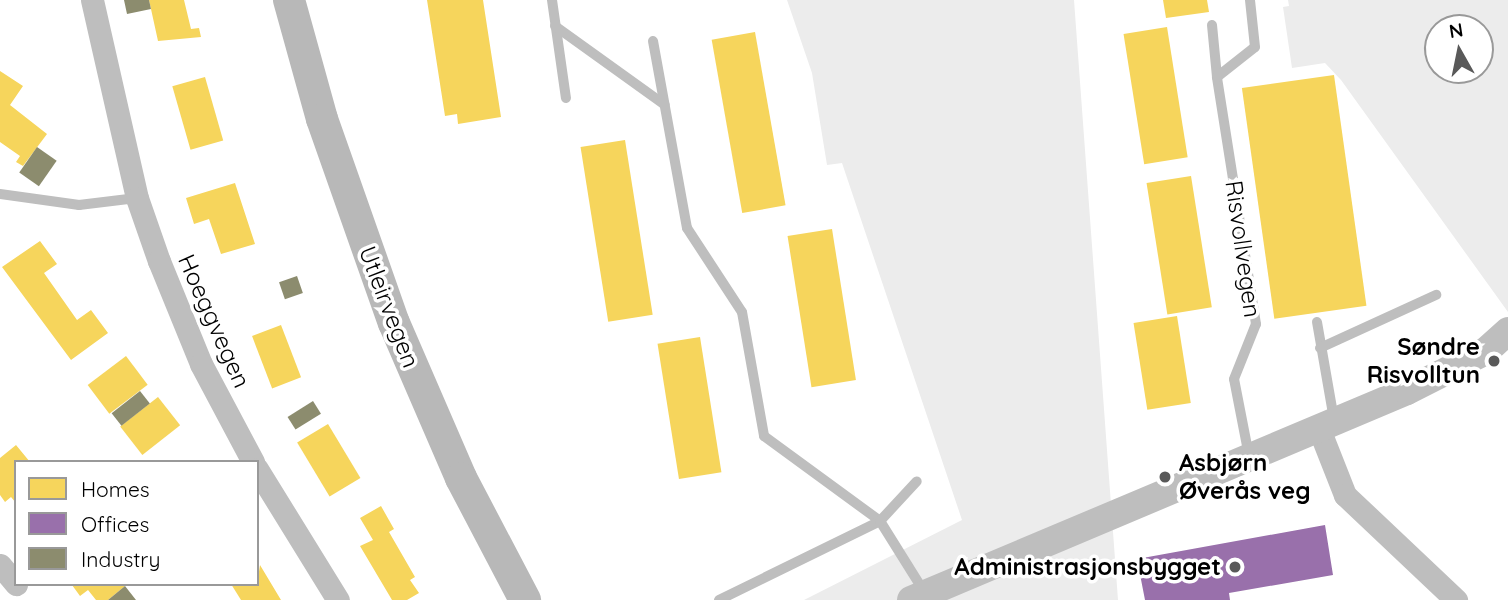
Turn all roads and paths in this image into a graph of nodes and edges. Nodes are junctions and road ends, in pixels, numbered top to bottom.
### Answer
1 (92, 0) edge
2 (289, 0) edge
3 (552, 0) edge
4 (1250, 0) edge
5 (1212, 25) dead end
6 (555, 26) junction
7 (653, 41) dead end
8 (1217, 77) junction
9 (566, 98) dead end
10 (665, 105) junction
11 (0, 194) edge
12 (137, 198) junction
13 (1436, 295) dead end
14 (1317, 322) dead end
15 (1508, 331) edge
16 (1320, 348) junction
17 (1327, 426) junction
18 (1249, 459) junction
19 (252, 460) edge
20 (259, 472) edge
21 (918, 481) dead end
22 (880, 521) junction
23 (0, 565) edge
24 (14, 582) edge
25 (18, 586) edge
26 (918, 596) edge
27 (29, 600) edge
28 (338, 600) edge
29 (525, 600) edge
30 (719, 600) edge
31 (1456, 600) edge

1 - 12 street, Hoeggvegen
2 - 29 main road, Utleirvegen
3 - 6 lane
4 - 8 lane
5 - 8 lane, Risvollvegen
6 - 9 lane
6 - 10 lane
7 - 10 lane
8 - 18 lane, Risvollvegen
10 - 22 lane
11 - 12 lane
12 - 19 street, Hoeggvegen
13 - 16 lane
14 - 16 lane
15 - 17 street
16 - 17 lane
17 - 18 street
17 - 31 street
18 - 26 street
20 - 28 street
21 - 22 lane
22 - 26 lane
22 - 30 lane
23 - 24 street
25 - 27 street

